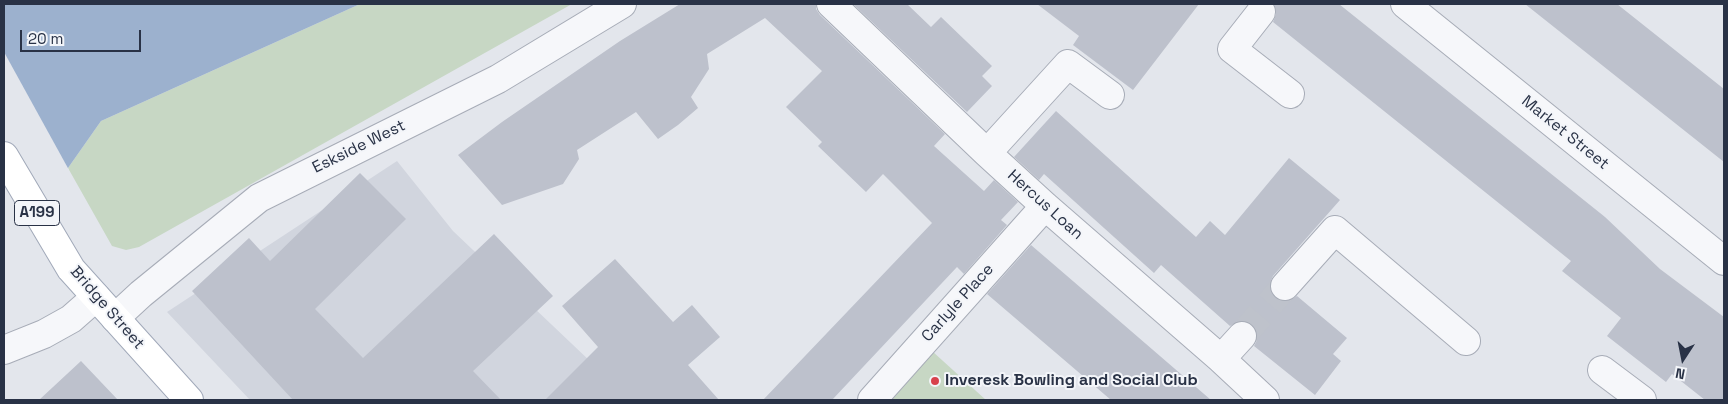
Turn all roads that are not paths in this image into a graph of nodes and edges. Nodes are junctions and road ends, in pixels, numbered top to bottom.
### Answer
1 (622, 4) edge
2 (831, 4) edge
3 (1405, 4) edge
4 (1261, 12) dead end
5 (1290, 94) dead end
6 (1110, 95) dead end
7 (987, 153) junction
8 (4, 156) edge
9 (1045, 206) junction
10 (1724, 261) edge
11 (1285, 286) tunnel mouth
12 (96, 298) junction
13 (115, 318) junction
14 (1242, 336) tunnel mouth
15 (1466, 341) dead end
16 (4, 350) edge
17 (1221, 359) junction
18 (1602, 370) dead end
19 (1255, 397) edge
20 (189, 400) edge
21 (872, 400) edge
22 (1642, 400) edge

1 - 13 street, Eskside West
2 - 7 street, Hercus Loan
3 - 10 street, Market Street
4 - 5 street
6 - 7 street
7 - 9 street, Hercus Loan
8 - 12 main road, Bridge Street / A199
9 - 17 street, Hercus Loan
9 - 21 street, Carlyle Place
11 - 15 street
12 - 13 main road, Bridge Street / A199
12 - 16 street
13 - 20 main road, Bridge Street / A199
14 - 17 street
17 - 19 street, Hercus Loan
18 - 22 street

